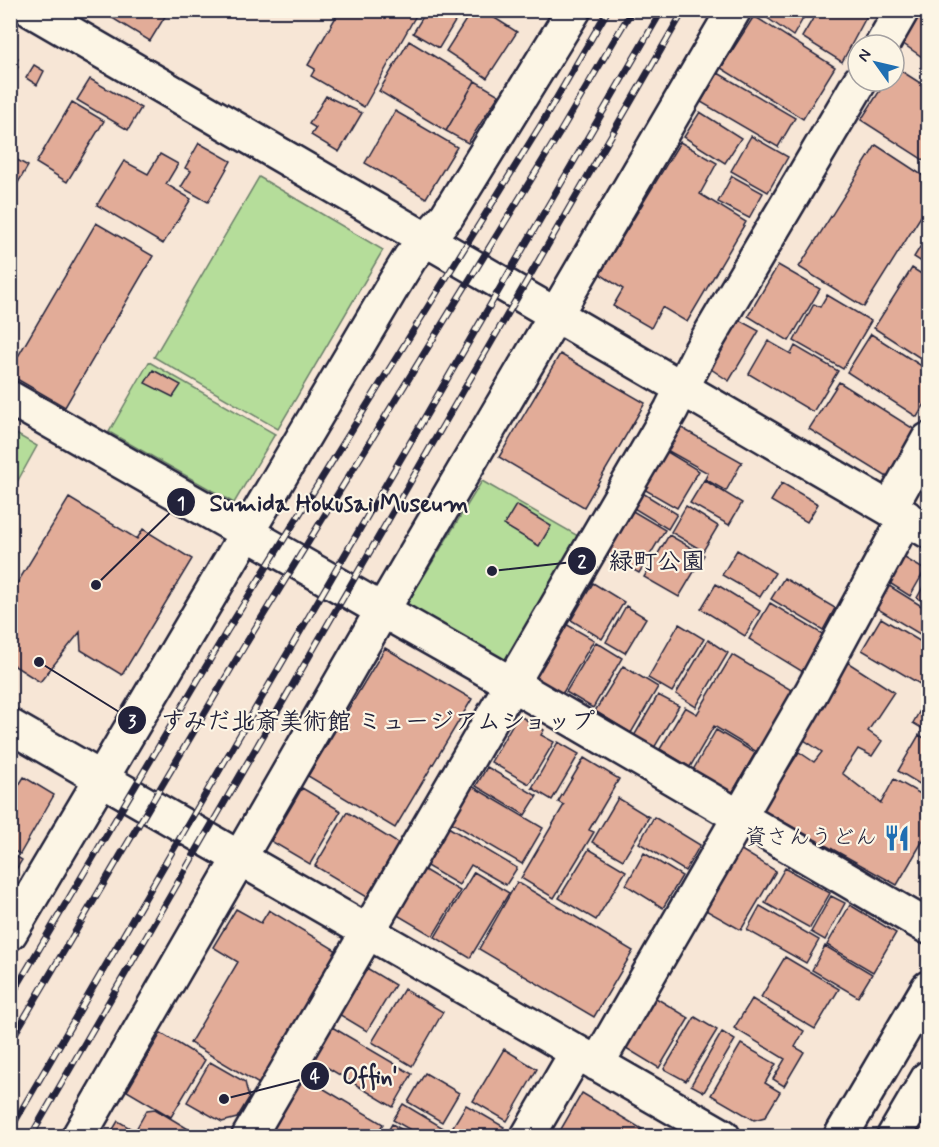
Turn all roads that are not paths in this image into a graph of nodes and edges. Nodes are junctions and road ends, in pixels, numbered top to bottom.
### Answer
1 (31, 10) edge
2 (574, 10) edge
3 (734, 10) edge
4 (902, 10) edge
5 (889, 33) edge
6 (853, 93) edge
7 (425, 241) junction
8 (556, 315) junction
9 (681, 388) junction
10 (10, 398) edge
11 (928, 440) edge
12 (908, 519) edge
13 (248, 534) junction
14 (382, 610) junction
15 (510, 683) junction
16 (10, 726) edge
17 (102, 779) junction
18 (740, 816) junction
19 (240, 859) junction
20 (928, 927) edge
21 (367, 932) junction
22 (10, 933) edge
23 (928, 988) edge
24 (587, 1058) junction
25 (928, 1078) edge
26 (79, 1137) edge
27 (249, 1137) edge
28 (528, 1137) edge
29 (723, 1137) edge
30 (842, 1137) edge
31 (894, 1137) edge

1 - 7 main road
2 - 7 main road
3 - 8 main road
4 - 5 main road
6 - 9 main road
7 - 8 main road
7 - 13 main road
8 - 9 main road
8 - 14 main road
9 - 12 main road
9 - 15 main road
10 - 13 main road
11 - 12 main road
12 - 18 main road
13 - 14 main road
13 - 17 main road
14 - 15 main road
14 - 19 main road
15 - 18 main road
15 - 21 main road
16 - 17 main road
17 - 19 main road
17 - 22 main road
18 - 20 main road
18 - 24 main road
19 - 21 main road
19 - 26 main road
21 - 24 main road
21 - 27 main road
23 - 30 main road
24 - 28 main road
24 - 29 main road
25 - 31 main road

